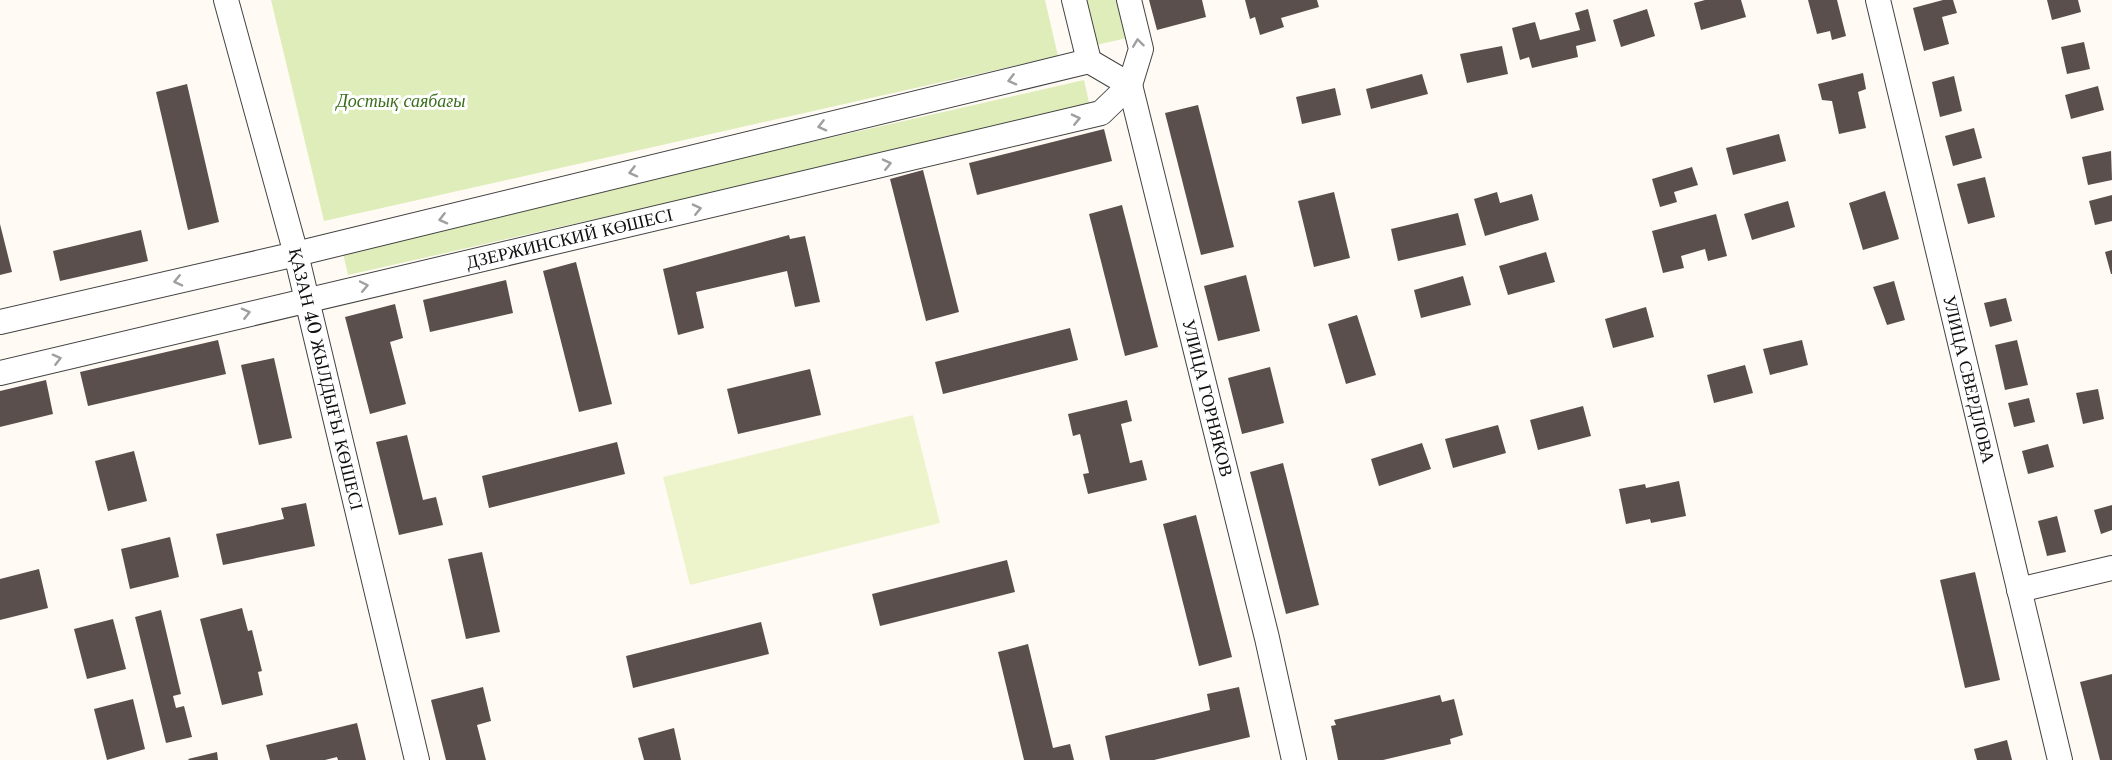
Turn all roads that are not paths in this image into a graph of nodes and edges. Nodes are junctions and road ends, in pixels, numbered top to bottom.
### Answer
1 (226, 0) edge
2 (1074, 0) edge
3 (1129, 0) edge
4 (1878, 0) edge
5 (1089, 61) junction
6 (1130, 85) junction
7 (296, 254) junction
8 (307, 299) junction
9 (0, 322) edge
10 (0, 373) edge
11 (2112, 568) edge
12 (2019, 590) junction
13 (417, 760) edge
14 (1293, 760) edge
15 (2060, 760) edge

1 - 7 street, ҚАЗАН 40 ЖЫЛДЫҒЫ КӨШЕСІ
2 - 5 street
6 -> 3 street
4 - 12 street, УЛИЦА СВЕРДЛОВА
5 - 6 street
5 -> 7 street
8 -> 6 street, ДЗЕРЖИНСКИЙ КӨШЕСІ
6 - 14 street, УЛИЦА ГОРНЯКОВ
7 - 8 street, ҚАЗАН 40 ЖЫЛДЫҒЫ КӨШЕСІ
7 -> 9 street
10 -> 8 street, ДЗЕРЖИНСКИЙ КӨШЕСІ
8 - 13 street, ҚАЗАН 40 ЖЫЛДЫҒЫ КӨШЕСІ
11 - 12 street
12 - 15 street, УЛИЦА СВЕРДЛОВА

